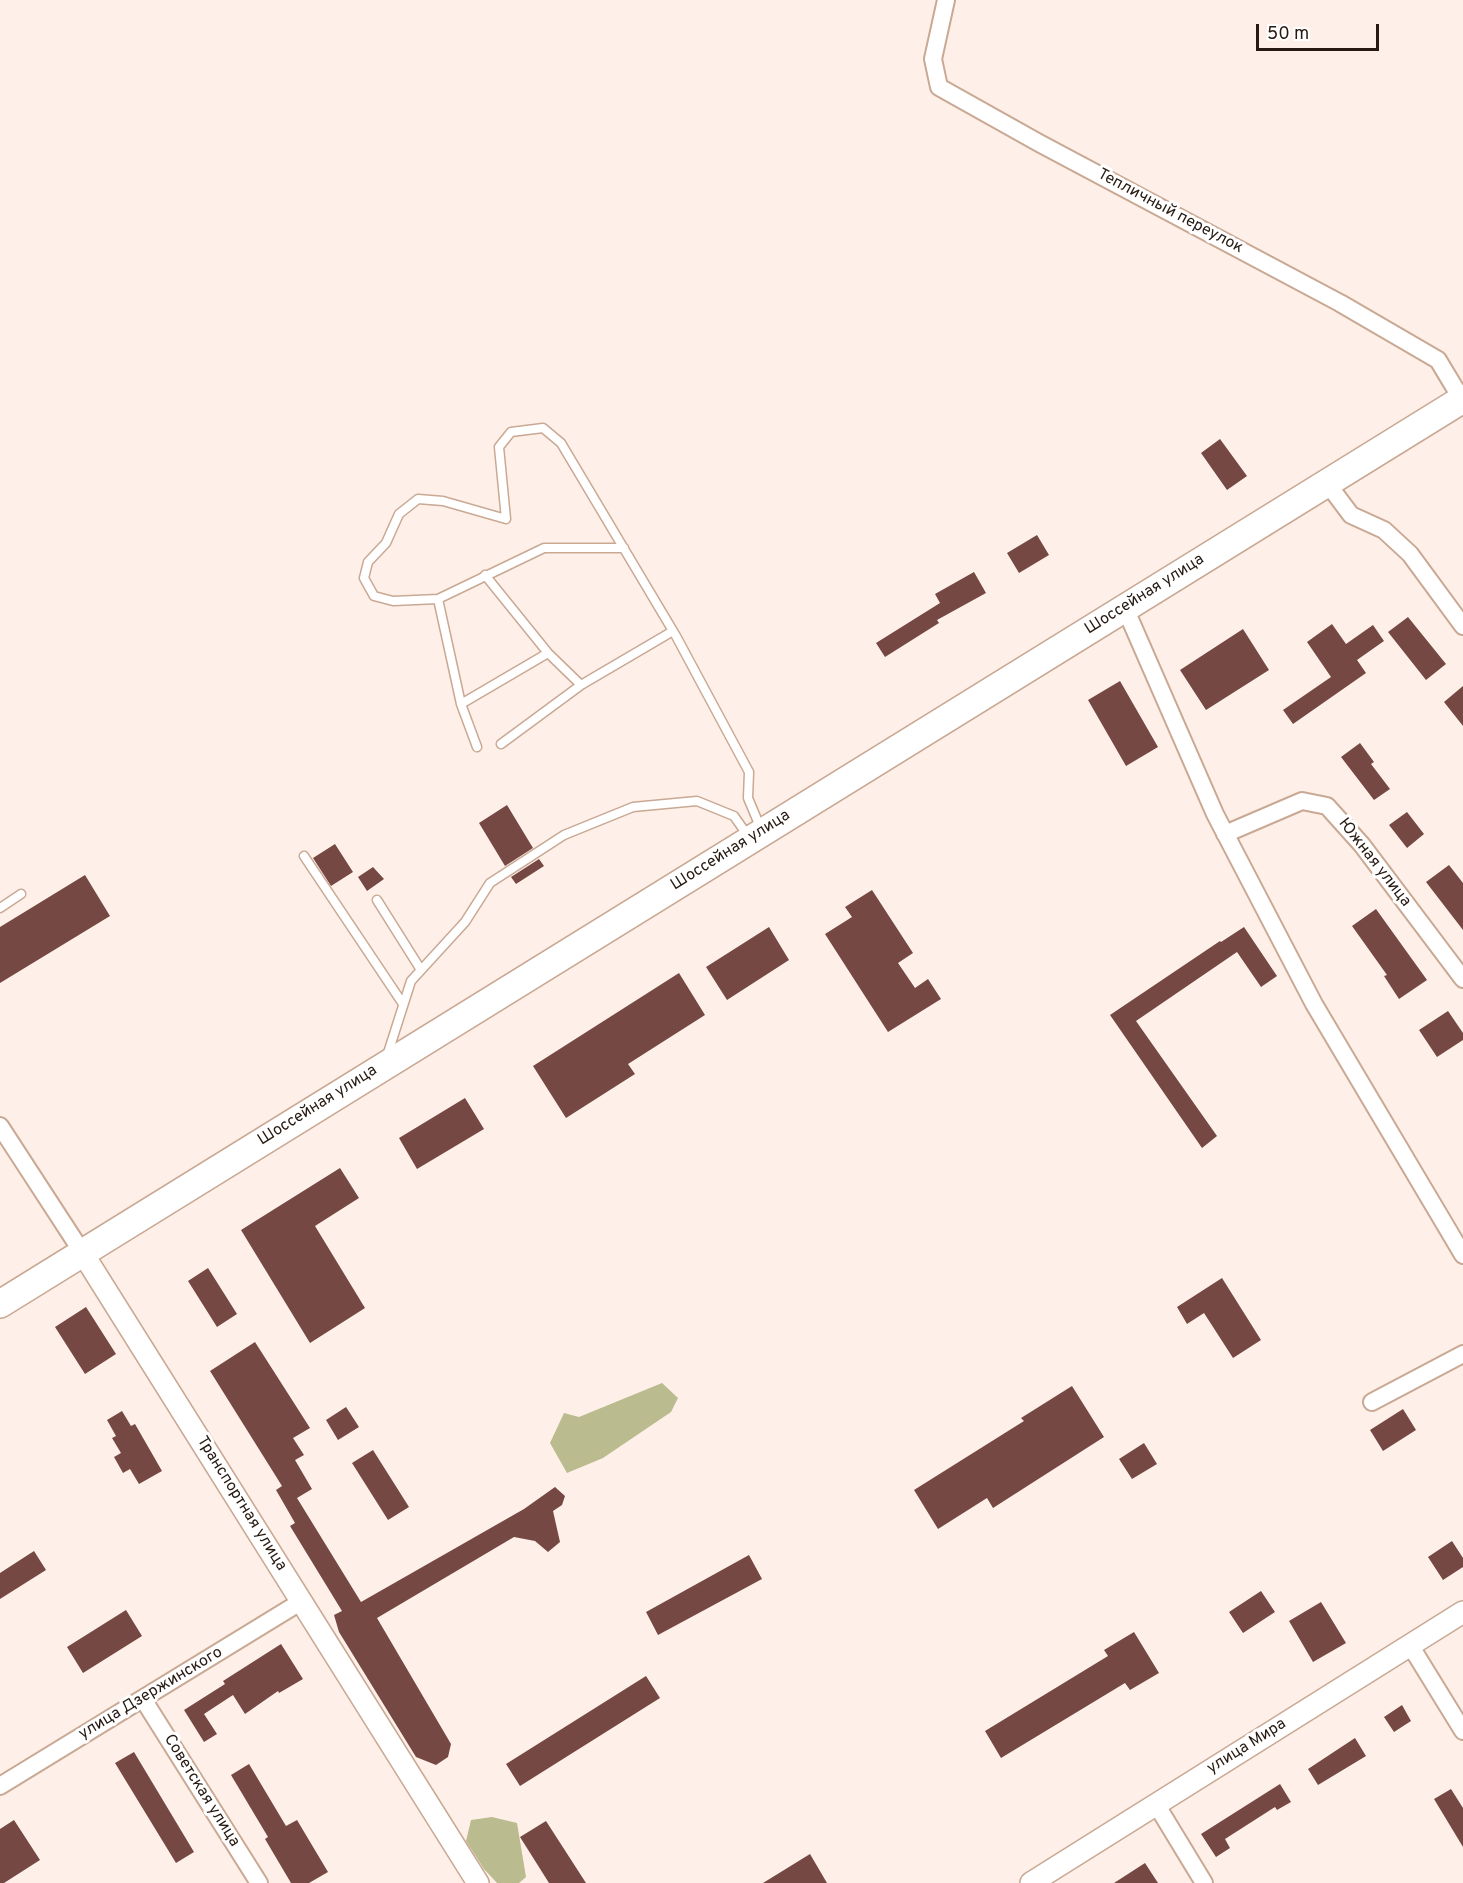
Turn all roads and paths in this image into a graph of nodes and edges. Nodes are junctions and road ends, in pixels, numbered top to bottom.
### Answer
1 (946, 0) edge
2 (1462, 399) edge
3 (1327, 483) junction
4 (624, 548) junction
5 (485, 575) junction
6 (438, 599) junction
7 (1125, 608) junction
8 (1463, 626) edge
9 (673, 631) junction
10 (548, 653) junction
11 (581, 685) junction
12 (461, 704) junction
13 (501, 744) dead end
14 (477, 747) dead end
15 (1226, 834) junction
16 (756, 836) junction
17 (304, 856) dead end
18 (21, 894) dead end
19 (377, 900) dead end
20 (0, 908) edge
21 (422, 970) junction
22 (1463, 979) edge
23 (403, 1004) junction
24 (384, 1065) junction
25 (0, 1126) edge
26 (82, 1252) junction
27 (1463, 1255) edge
28 (0, 1304) edge
29 (1463, 1354) edge
30 (1372, 1402) dead end
31 (302, 1601) junction
32 (1463, 1612) edge
33 (1410, 1645) junction
34 (143, 1699) junction
35 (1463, 1731) edge
36 (0, 1786) edge
37 (1156, 1804) junction
38 (259, 1883) edge
39 (478, 1883) edge
40 (1032, 1883) edge
41 (1204, 1883) edge

1 - 2 street, Тепличный переулок
2 - 3 highway, Шоссейная улица
3 - 7 highway, Шоссейная улица
3 - 8 street
4 - 5 lane
4 - 6 lane
4 - 9 lane
5 - 6 lane
5 - 10 lane
6 - 12 lane
7 - 15 street
7 - 16 highway, Шоссейная улица
9 - 11 lane
9 - 16 lane
10 - 11 lane
10 - 12 lane
11 - 13 lane
12 - 14 lane
15 - 22 street, Южная улица
15 - 27 street
16 - 21 lane
16 - 24 highway, Шоссейная улица
17 - 23 lane
18 - 20 lane
19 - 21 lane
21 - 23 lane
23 - 24 lane
24 - 26 highway, Шоссейная улица
25 - 26 street, Транспортная улица
26 - 28 highway, Шоссейная улица
26 - 31 street, Транспортная улица
29 - 30 street
31 - 34 street, улица Дзержинского
31 - 39 street, Транспортная улица
32 - 33 street, улица Мира
33 - 35 street
33 - 37 street, улица Мира
34 - 36 street, улица Дзержинского
34 - 38 street, Советская улица
37 - 40 street, улица Мира
37 - 41 street

